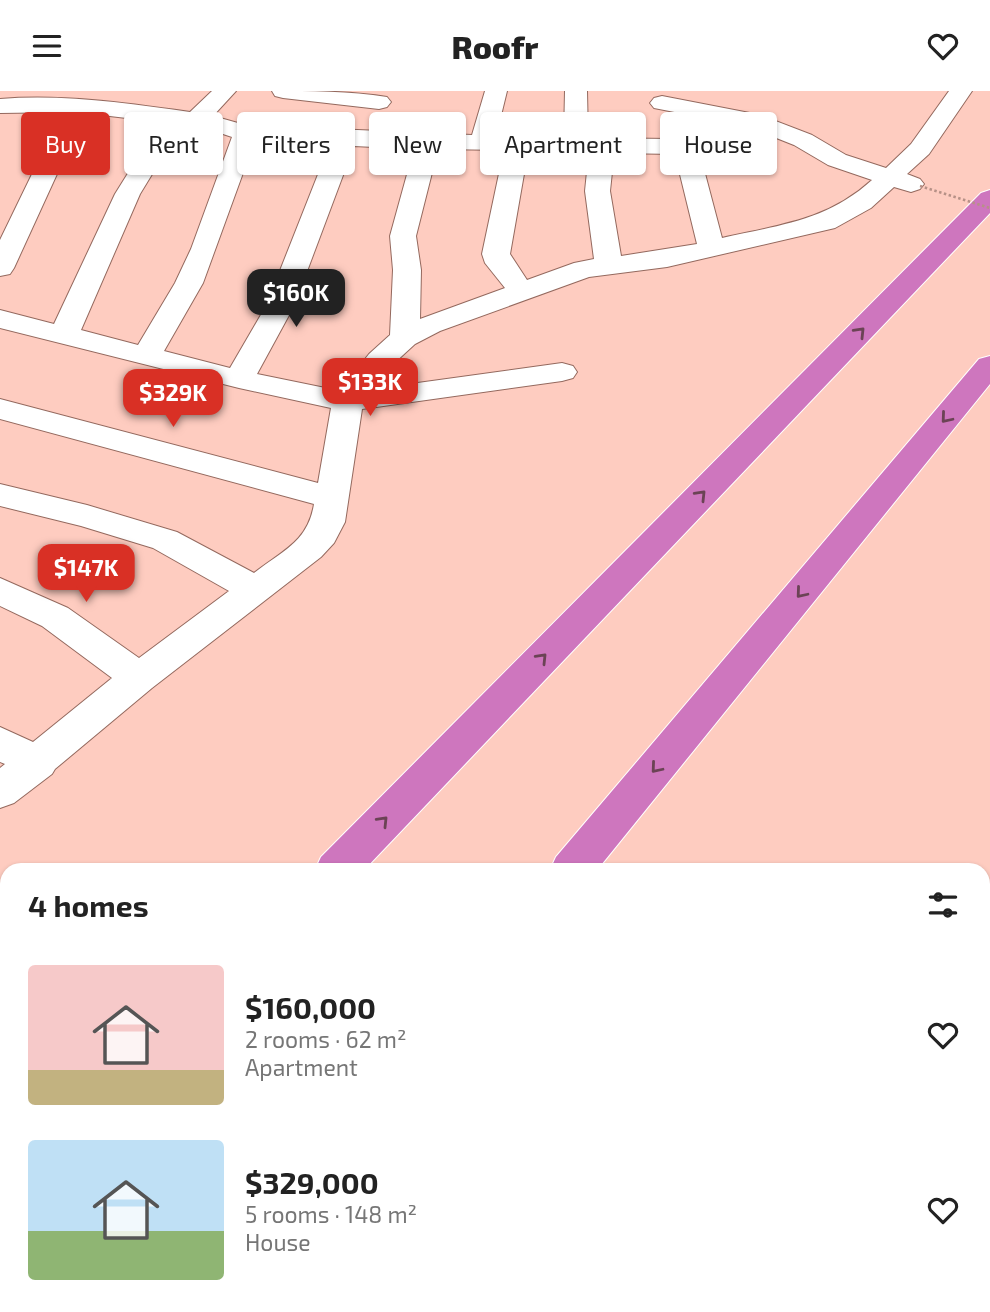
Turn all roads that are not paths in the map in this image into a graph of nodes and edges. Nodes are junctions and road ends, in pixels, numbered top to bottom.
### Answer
1 (225, 91) edge
2 (283, 91) edge
3 (496, 91) edge
4 (576, 91) edge
5 (961, 91) edge
6 (659, 97) edge
7 (379, 102) dead end
8 (0, 106) edge
9 (87, 106) junction
10 (132, 112) edge
11 (195, 112) edge
12 (490, 112) edge
13 (576, 112) edge
14 (237, 161) edge
15 (139, 175) edge
16 (330, 175) edge
17 (419, 175) edge
18 (511, 175) edge
19 (597, 175) edge
20 (694, 175) edge
21 (888, 176) junction
22 (916, 185) road end
23 (990, 198) edge
24 (711, 247) junction
25 (609, 264) junction
26 (0, 268) edge
27 (522, 292) junction
28 (0, 319) edge
29 (64, 335) junction
30 (405, 338) junction
31 (147, 355) junction
32 (990, 365) edge
33 (562, 372) dead end
34 (239, 379) junction
35 (348, 402) junction
36 (0, 409) edge
37 (0, 495) edge
38 (333, 498) junction
39 (254, 589) junction
40 (0, 591) edge
41 (139, 678) junction
42 (0, 744) edge
43 (38, 763) junction
44 (0, 790) edge
45 (343, 863) edge
46 (577, 863) edge

1 - 11 street
2 - 7 street
3 - 12 street
4 - 13 street
5 - 21 street
6 - 21 street
8 - 9 street
9 - 10 street
9 - 26 street
14 - 31 street
15 - 29 street
16 - 34 street
17 - 30 street
18 - 27 street
19 - 25 street
20 - 24 street
21 - 22 street
21 - 24 street
45 -> 23 highway
24 - 25 street
25 - 27 street
27 - 30 street
28 - 29 street
29 - 31 street
30 - 35 street
31 - 34 street
32 -> 46 highway
33 - 35 street
34 - 35 street
35 - 38 street
36 - 38 street
37 - 39 street
38 - 39 street
39 - 41 street
40 - 41 street
41 - 43 street
42 - 43 street
43 - 44 street

